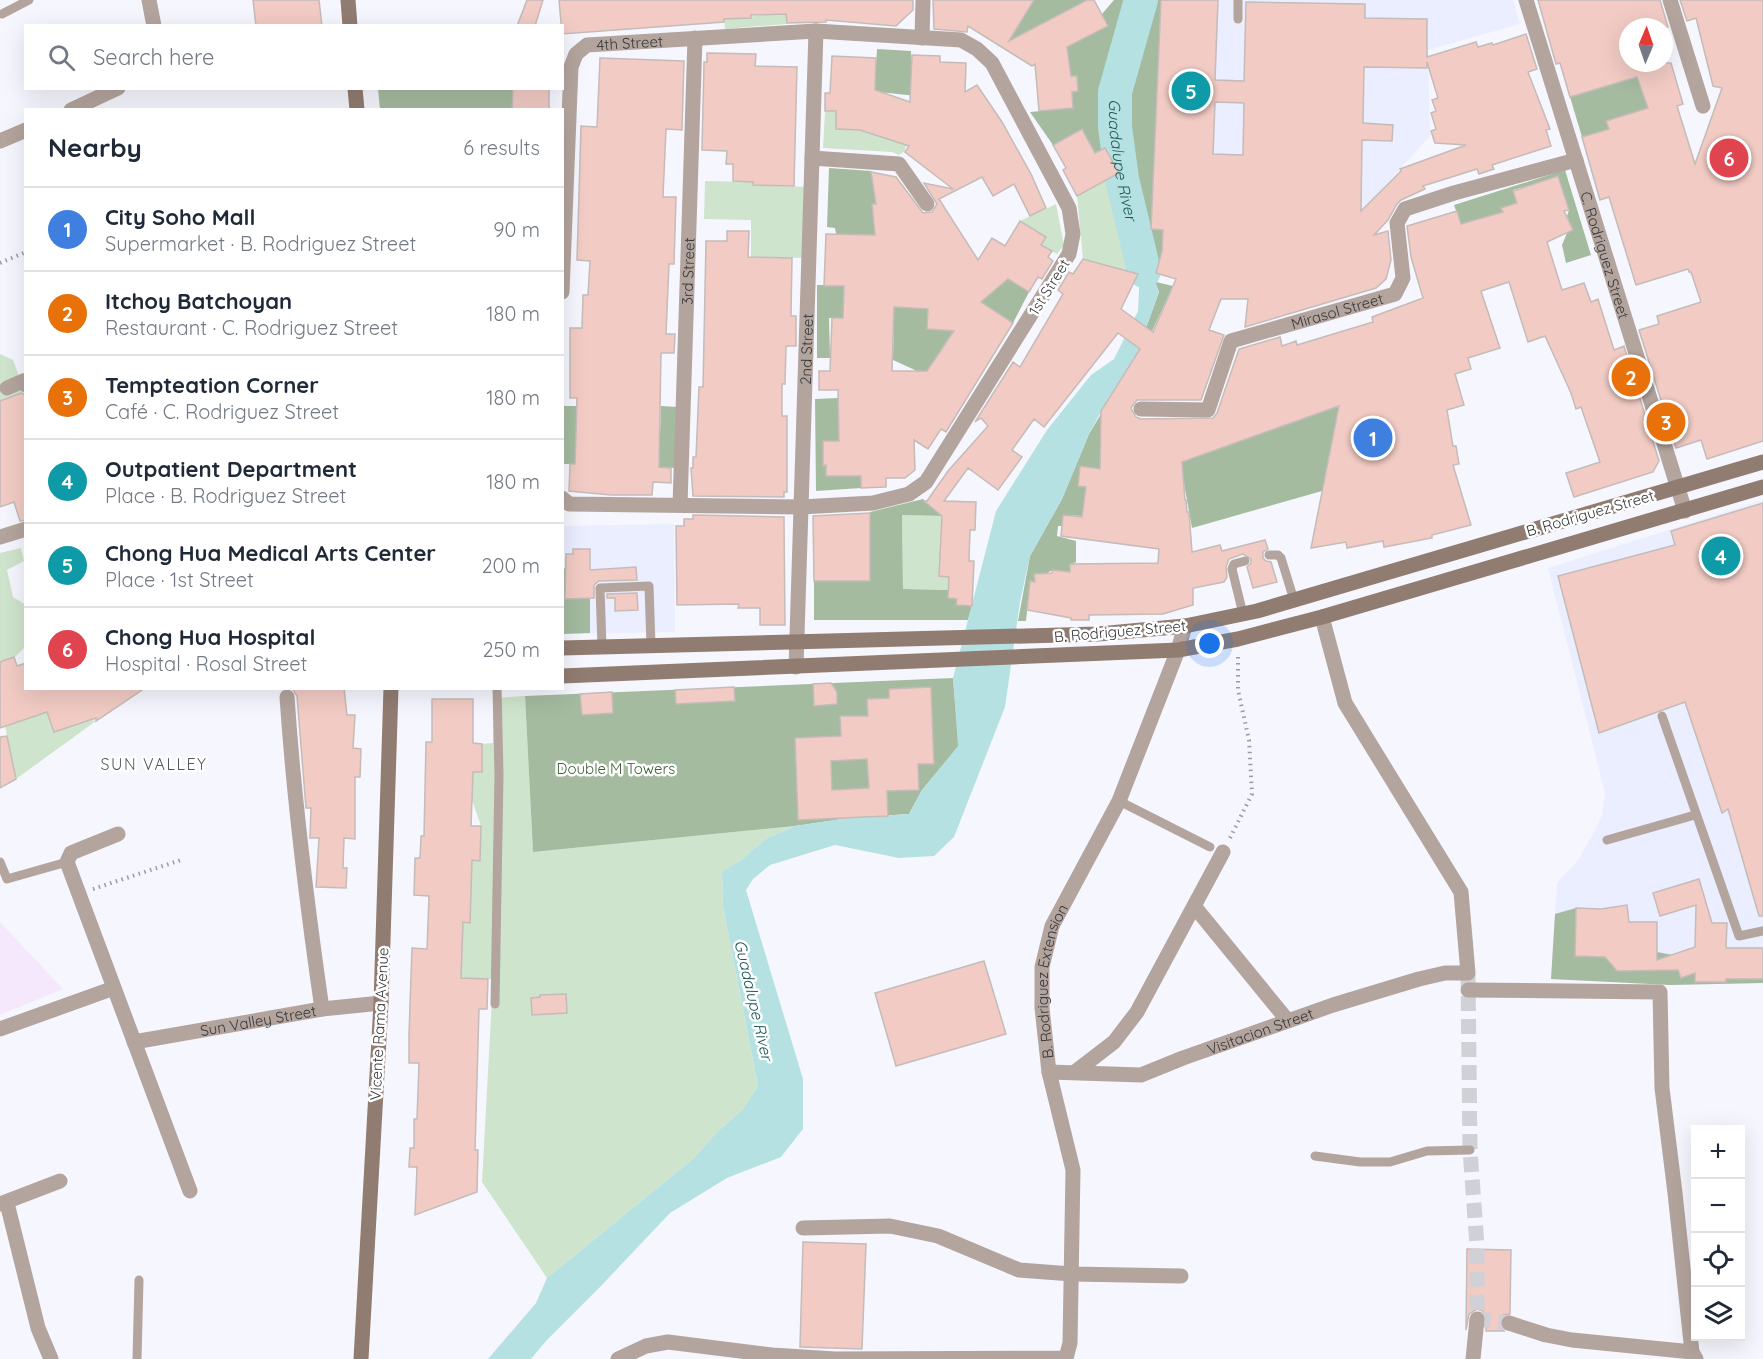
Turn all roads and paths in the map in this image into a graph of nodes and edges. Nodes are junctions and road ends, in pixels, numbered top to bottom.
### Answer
1 (29, 0) edge
2 (149, 0) edge
3 (348, 0) edge
4 (923, 0) edge
5 (1238, 0) edge
6 (1527, 0) edge
7 (1670, 0) edge
8 (2, 14) dead end
9 (1238, 19) dead end
10 (154, 24) edge
11 (350, 24) edge
12 (816, 31) junction
13 (695, 38) junction
14 (922, 38) junction
15 (114, 90) edge
16 (355, 90) edge
17 (1703, 106) dead end
18 (74, 108) edge
19 (357, 108) edge
20 (24, 131) edge
21 (0, 141) edge
22 (812, 158) junction
23 (1576, 160) junction
24 (927, 204) dead end
25 (564, 242) edge
26 (24, 253) edge
27 (0, 263) edge
28 (24, 382) edge
29 (7, 388) dead end
30 (1141, 409) dead end
31 (1763, 462) edge
32 (1678, 487) junction
33 (1763, 487) edge
34 (564, 500) edge
35 (680, 505) junction
36 (801, 507) junction
37 (1685, 511) junction
38 (24, 531) edge
39 (0, 537) edge
40 (1269, 555) dead end
41 (1245, 561) dead end
42 (1294, 600) junction
43 (1243, 614) junction
44 (1322, 617) junction
45 (1185, 627) junction
46 (1238, 639) junction
47 (797, 642) junction
48 (651, 646) junction
49 (602, 647) junction
50 (564, 648) edge
51 (1178, 650) junction
52 (796, 667) junction
53 (564, 676) edge
54 (391, 690) edge
55 (497, 690) edge
56 (287, 697) dead end
57 (1662, 716) dead end
58 (1119, 801) junction
59 (1695, 815) junction
60 (118, 834) dead end
61 (1607, 840) dead end
62 (1216, 850) junction
63 (184, 859) dead end
64 (0, 862) edge
65 (68, 862) junction
66 (79, 893) junction
67 (1194, 906) junction
68 (1763, 931) edge
69 (114, 988) junction
70 (1468, 990) dead end
71 (381, 1003) junction
72 (495, 1004) dead end
73 (322, 1009) junction
74 (1288, 1021) junction
75 (0, 1029) edge
76 (134, 1042) junction
77 (1049, 1072) junction
78 (1075, 1072) junction
79 (1470, 1150) dead end
80 (1315, 1156) dead end
81 (60, 1181) dead end
82 (190, 1191) dead end
83 (3, 1204) edge
84 (803, 1228) dead end
85 (1072, 1274) junction
86 (1181, 1276) dead end
87 (139, 1280) dead end
88 (1477, 1319) dead end
89 (1509, 1323) tunnel mouth
90 (1694, 1355) edge
91 (1066, 1358) edge
92 (51, 1359) edge
93 (138, 1359) edge
94 (361, 1359) edge
95 (618, 1359) edge
96 (1473, 1359) edge

1 - 8 lane
2 - 10 street
3 - 11 main road
4 - 14 street
5 - 9 lane
6 - 23 street, C. Rodriguez Street
7 - 17 street
12 - 13 street, 4th Street
12 - 14 street, 1st Street
12 - 22 street, 2nd Street
13 - 25 street, 4th Street
13 - 35 street, 3rd Street
14 - 36 street, 1st Street
15 - 18 street
16 - 19 main road
20 - 21 street
22 - 24 street
22 - 36 street, 2nd Street
23 - 30 street, Mirasol Street
23 - 32 street, C. Rodriguez Street
26 - 27 path
28 - 29 street
31 - 32 main road, B. Rodriguez Street
32 - 37 street, C. Rodriguez Street
32 - 42 main road, B. Rodriguez Street
33 - 37 main road, B. Rodriguez Street
34 - 35 street
35 - 36 street
36 - 47 street, 2nd Street
37 - 44 main road, B. Rodriguez Street
38 - 39 street
40 - 42 lane
41 - 43 lane
42 - 43 main road, B. Rodriguez Street
43 - 45 main road, B. Rodriguez Street
44 - 46 main road, B. Rodriguez Street
44 - 74 street, Visitacion Street
45 - 47 main road, B. Rodriguez Street
45 - 51 street, B. Rodriguez Extension
46 - 51 main road, B. Rodriguez Street
46 - 62 path
47 - 48 main road, B. Rodriguez Street
47 - 52 street, 2nd Street
48 - 49 main road, B. Rodriguez Street
48 - 49 lane
49 - 50 main road, B. Rodriguez Street
51 - 52 main road, B. Rodriguez Street
51 - 58 street, B. Rodriguez Extension
52 - 53 main road, B. Rodriguez Street
54 - 71 main road, Vicente Rama Avenue
55 - 72 lane
56 - 73 street
57 - 59 lane
58 - 62 lane
58 - 77 street, B. Rodriguez Extension
59 - 61 lane
59 - 68 lane
60 - 65 street
62 - 67 street
63 - 66 path
64 - 65 lane
65 - 66 street
66 - 69 street
67 - 74 street
67 - 78 street
69 - 75 street
69 - 76 street
70 - 90 street
71 - 73 street, Sun Valley Street
71 - 94 main road, Vicente Rama Avenue
73 - 76 street, Sun Valley Street
74 - 78 street, Visitacion Street
76 - 82 street
77 - 78 street, Visitacion Street
77 - 85 street, B. Rodriguez Extension
79 - 80 lane
81 - 83 street
83 - 92 street
84 - 85 street
85 - 86 street
85 - 91 street, B. Rodriguez Extension
87 - 93 lane
88 - 96 street
89 - 90 street
91 - 95 street

